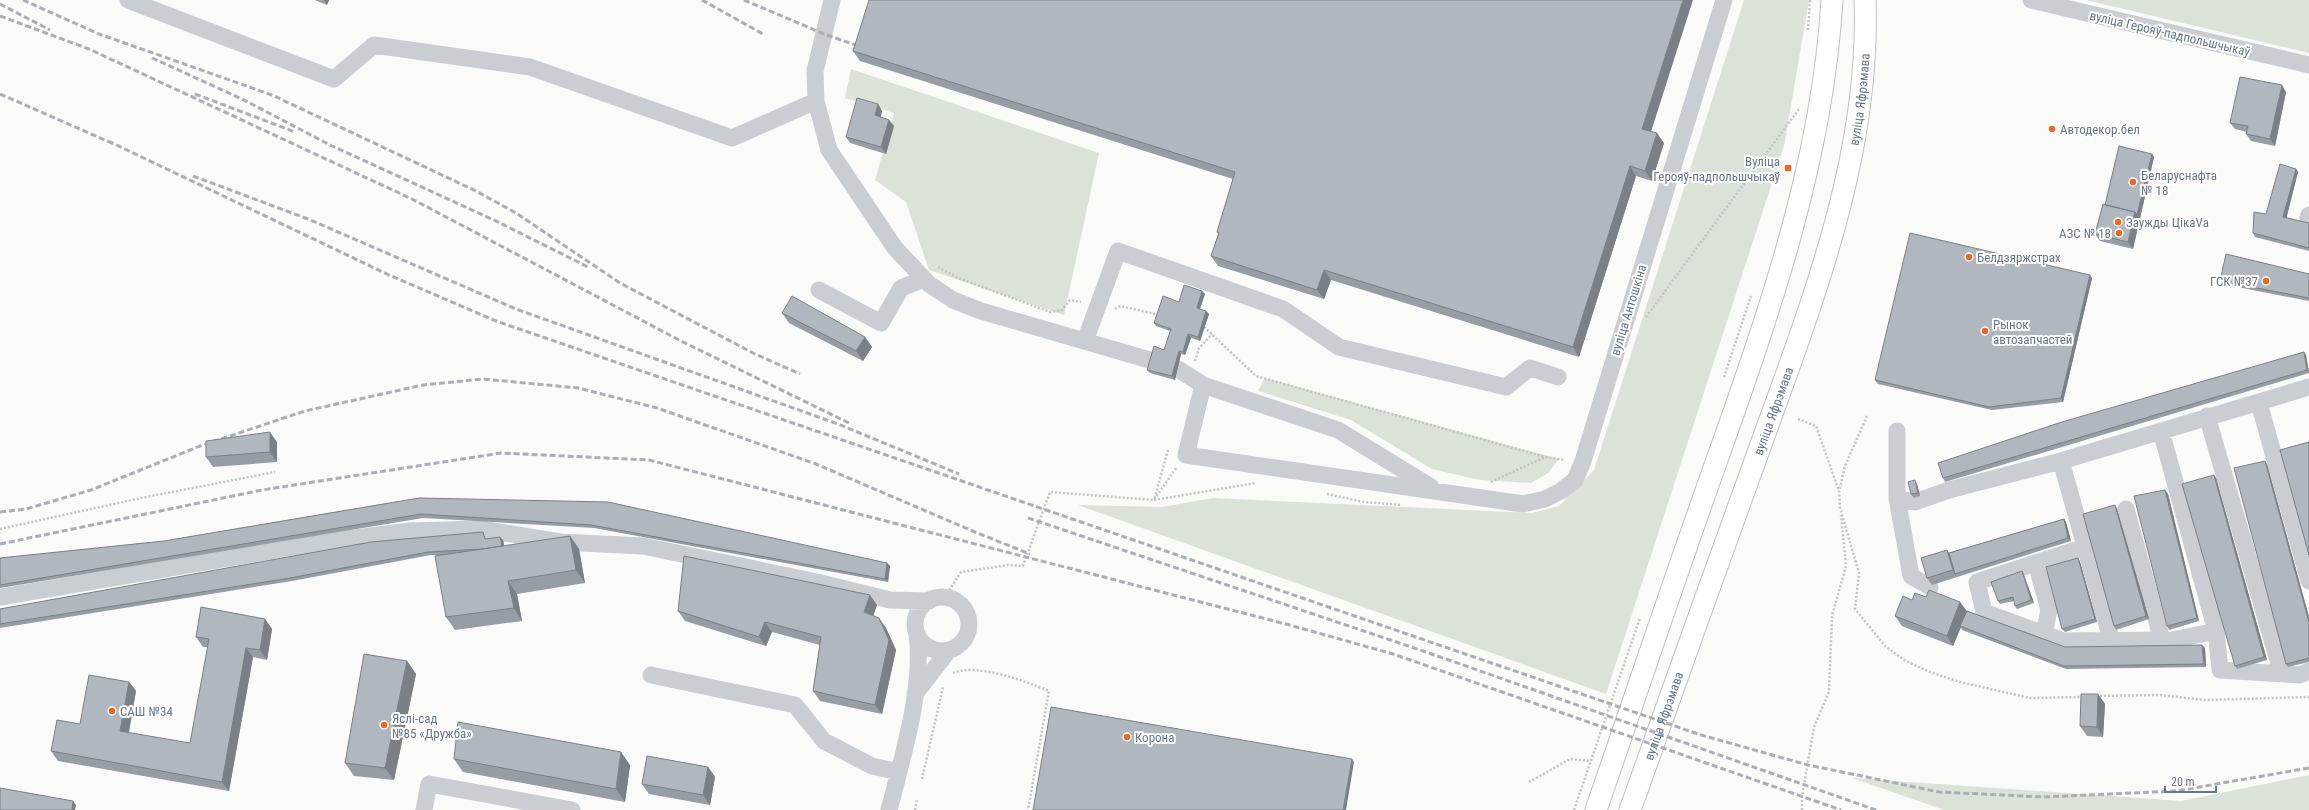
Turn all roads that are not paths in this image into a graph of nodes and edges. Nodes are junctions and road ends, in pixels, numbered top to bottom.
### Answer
1 (128, 0) edge
2 (832, 0) edge
3 (1724, 0) edge
4 (1832, 0) edge
5 (1865, 0) edge
6 (2032, 0) edge
7 (2309, 65) edge
8 (816, 101) junction
9 (924, 279) junction
10 (819, 290) dead end
11 (1085, 341) junction
12 (1153, 361) edge
13 (1178, 369) dead end
14 (1558, 377) dead end
15 (1203, 385) junction
16 (2309, 388) edge
17 (2259, 403) junction
18 (2207, 416) junction
19 (1897, 431) dead end
20 (2161, 431) junction
21 (2061, 461) junction
22 (1436, 490) junction
23 (1897, 498) junction
24 (2126, 509) dead end
25 (2085, 547) junction
26 (2036, 563) junction
27 (2309, 581) edge
28 (1930, 587) edge
29 (0, 598) edge
30 (890, 600) junction
31 (929, 601) junction
32 (916, 628) junction
33 (2216, 631) junction
34 (2044, 634) junction
35 (2111, 639) junction
36 (2162, 640) junction
37 (949, 650) junction
38 (2309, 671) edge
39 (2282, 674) junction
40 (651, 675) dead end
41 (915, 694) junction
42 (899, 772) junction
43 (424, 810) edge
44 (572, 810) edge
45 (889, 810) edge
46 (1596, 810) edge
47 (1630, 810) edge

1 - 8 street
2 - 8 street
3 - 22 street, вуліца Антошкіна
4 - 46 main road
5 - 47 main road, вуліца Яфрэмава
6 - 7 street, вуліца Герояў-падпольшчыкаў
8 - 9 street
9 - 10 street
9 - 11 street
11 - 12 street
11 - 14 street
13 - 15 street
15 - 22 street
15 - 22 street, вуліца Антошкіна
16 - 17 street
17 - 18 street
17 - 27 street
18 - 20 street
18 - 39 street
19 - 23 street
20 - 21 street
20 - 33 street
21 - 23 street
21 - 25 street
23 - 28 street
24 - 36 street
25 - 26 street
25 - 35 street
26 - 34 street
26 - 34 street
29 - 30 street
30 - 31 street
30 - 32 street
31 - 32 street
31 - 37 street
32 - 37 street
32 - 41 street
33 - 36 street
33 - 39 street
34 - 35 street
35 - 36 street
37 - 41 street
38 - 39 street
40 - 42 street
41 - 42 street
42 - 45 street
43 - 44 street

